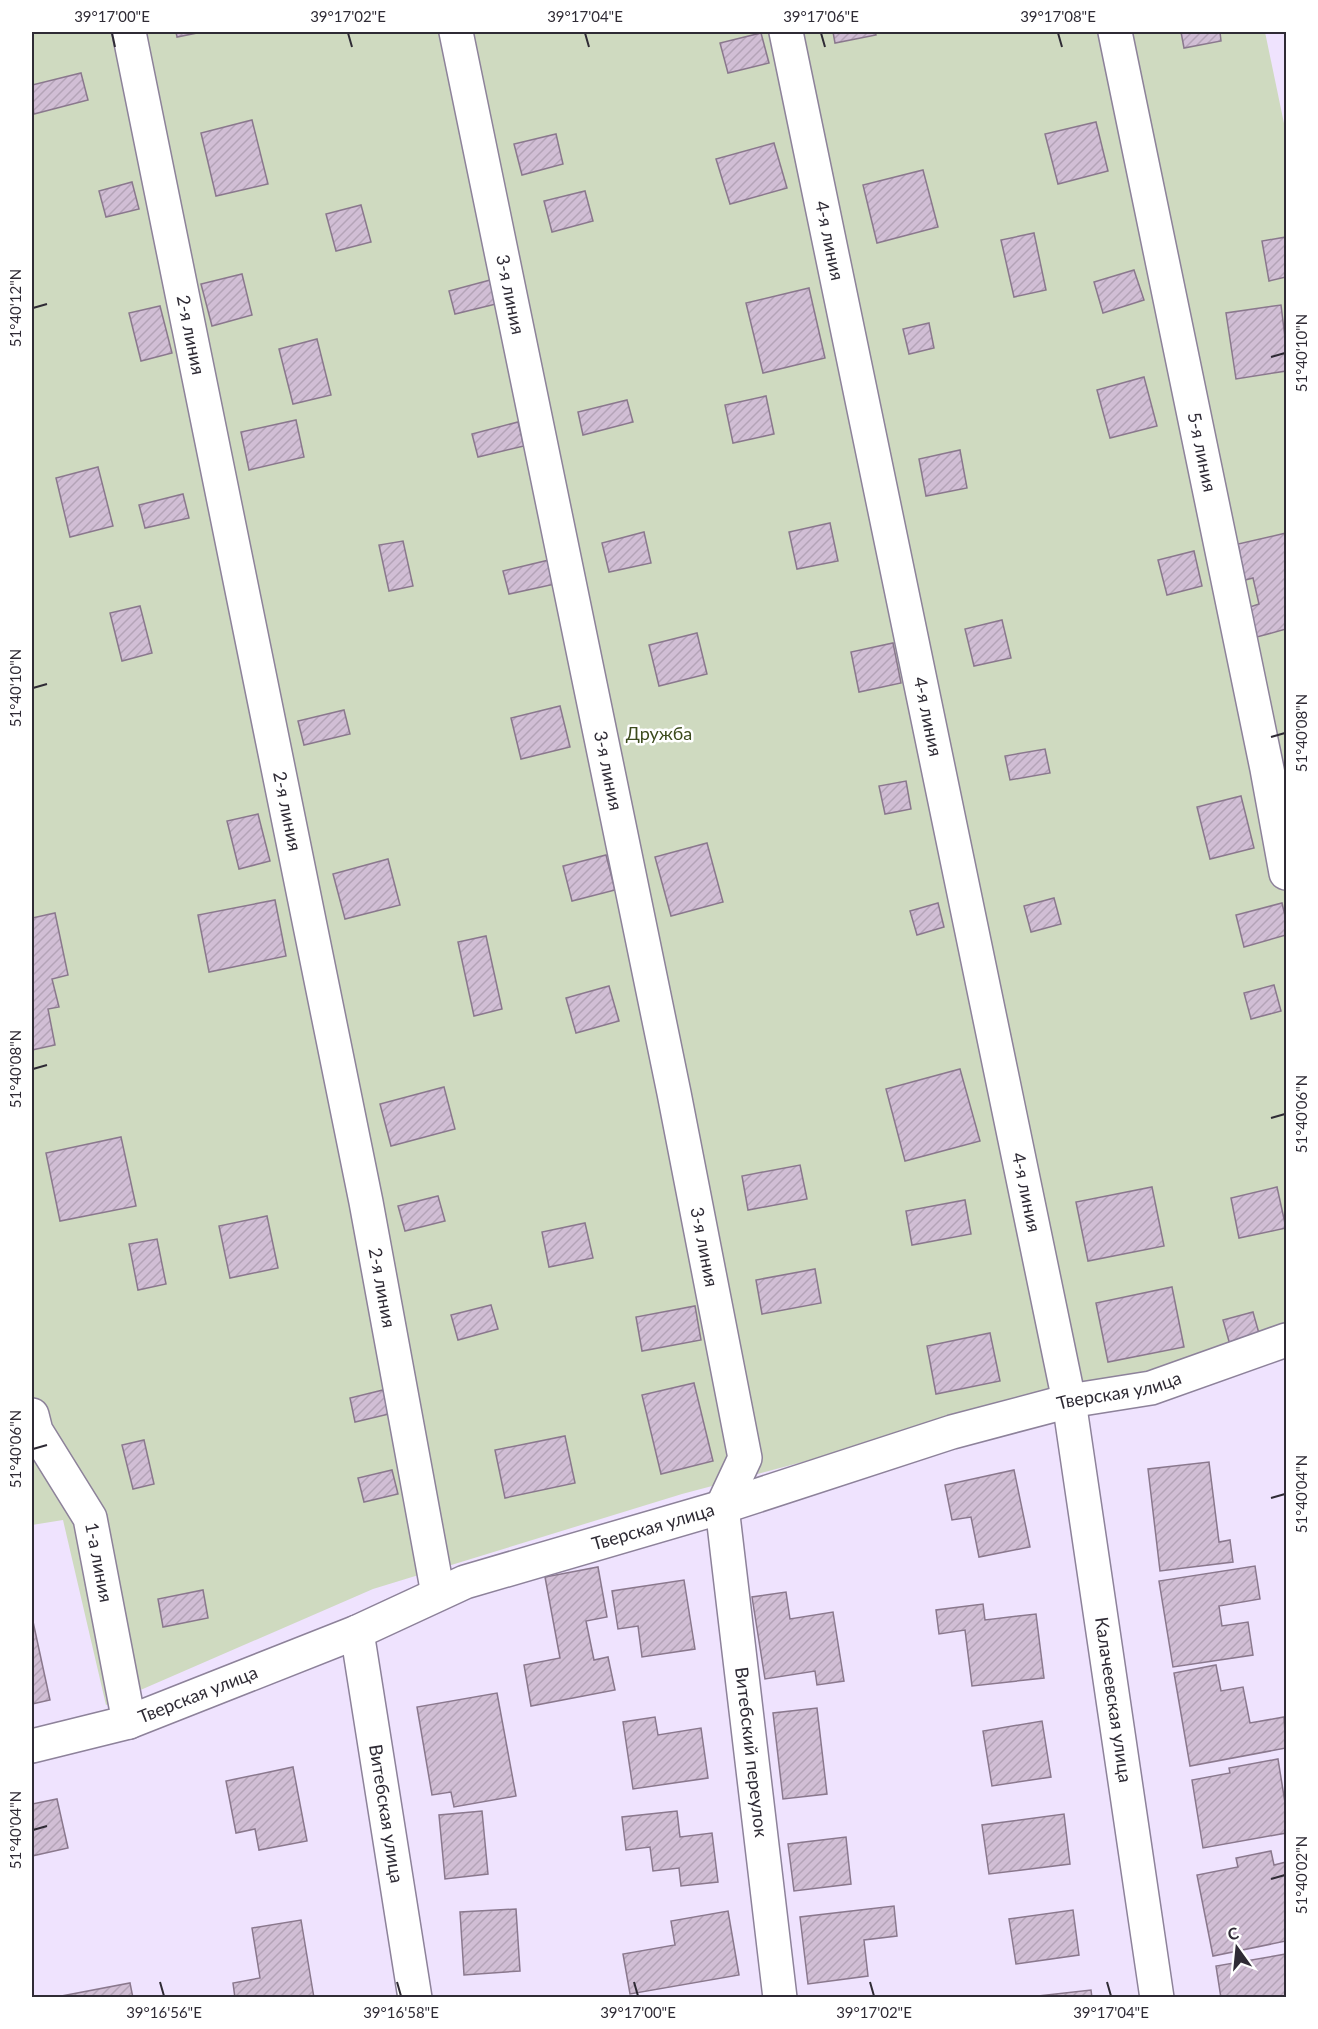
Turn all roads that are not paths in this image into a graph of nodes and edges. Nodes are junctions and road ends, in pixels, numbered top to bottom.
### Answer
1 (129, 32) edge
2 (456, 32) edge
3 (786, 32) edge
4 (1115, 32) edge
5 (1287, 873) edge
6 (1287, 1340) edge
7 (1069, 1401) junction
8 (32, 1415) edge
9 (722, 1507) junction
10 (438, 1594) junction
11 (357, 1632) junction
12 (129, 1722) junction
13 (32, 1746) edge
14 (415, 1998) edge
15 (780, 1998) edge
16 (1157, 1998) edge

1 - 10 street, 2-я линия
2 - 9 street, 3-я линия
3 - 7 street, 4-я линия
4 - 5 street, 5-я линия
6 - 7 street, Тверская улица
7 - 9 street, Тверская улица
7 - 16 street, Калачеевская улица
8 - 12 street, 1-а линия
9 - 10 street, Тверская улица
9 - 15 street, Витебский переулок
10 - 11 street, Тверская улица
11 - 12 street, Тверская улица
11 - 14 street, Витебская улица
12 - 13 street, Тверская улица

